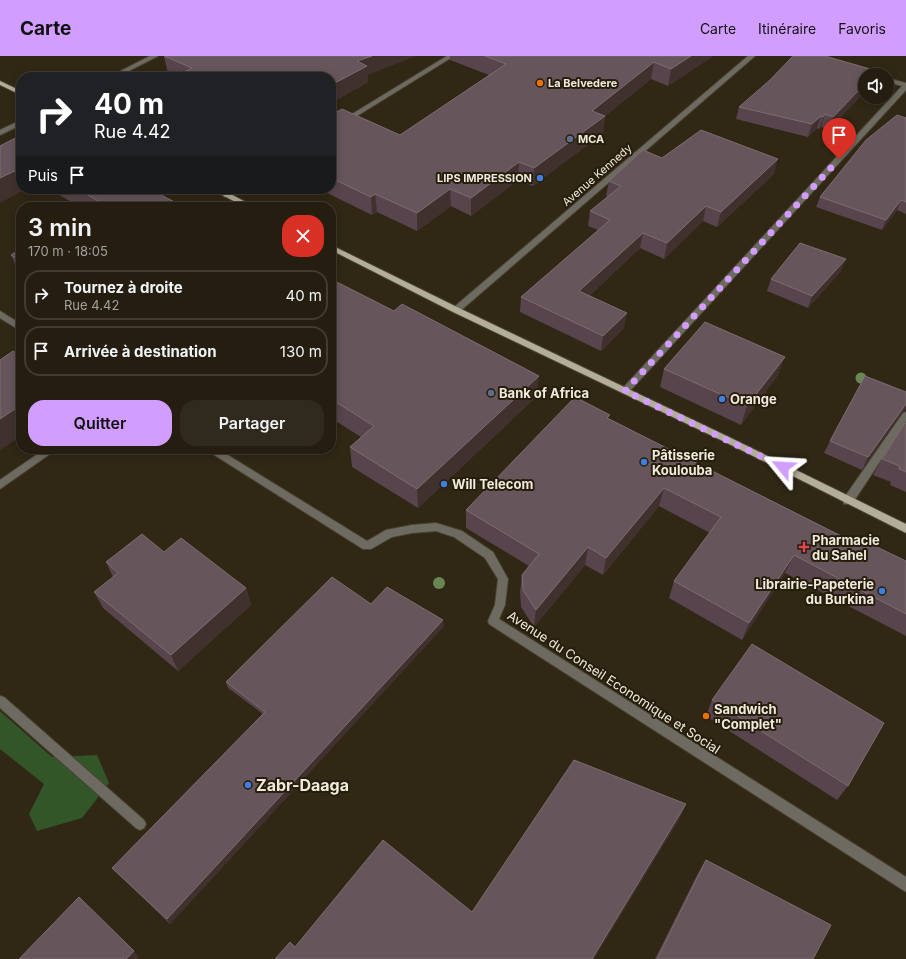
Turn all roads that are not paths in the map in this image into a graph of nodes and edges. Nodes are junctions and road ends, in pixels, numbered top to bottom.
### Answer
1 (155, 56) edge
2 (451, 56) edge
3 (752, 56) edge
4 (122, 72) edge
5 (894, 82) edge
6 (0, 83) edge
7 (906, 86) edge
8 (16, 91) edge
9 (16, 125) edge
10 (336, 127) edge
11 (0, 133) edge
12 (227, 195) edge
13 (241, 202) edge
14 (336, 250) edge
15 (456, 310) junction
16 (0, 314) edge
17 (16, 325) edge
18 (625, 391) junction
19 (906, 415) edge
20 (45, 454) edge
21 (220, 454) edge
22 (0, 485) edge
23 (848, 500) junction
24 (906, 529) edge
25 (0, 701) edge
26 (140, 824) dead end
27 (906, 885) edge

1 - 4 street
2 - 10 street
3 - 15 street, Avenue Kennedy
5 - 7 street
6 - 8 main road
7 - 18 street
9 - 11 street
12 - 13 main road
14 - 15 main road
15 - 18 main road
16 - 17 street
18 - 23 main road
19 - 23 street
20 - 22 street
21 - 27 street, Avenue du Conseil Economique et Social
23 - 24 main road
25 - 26 street

